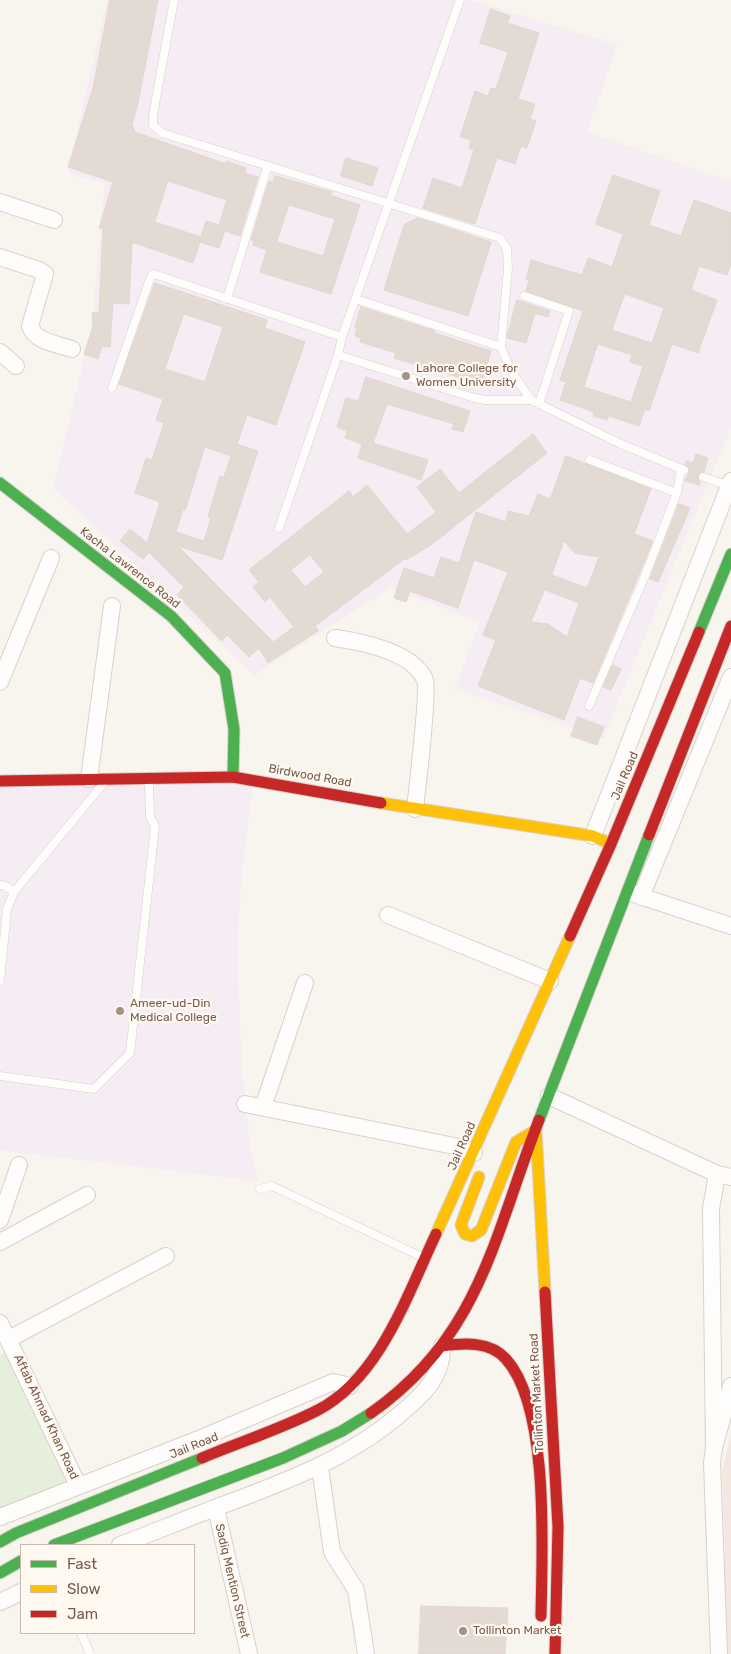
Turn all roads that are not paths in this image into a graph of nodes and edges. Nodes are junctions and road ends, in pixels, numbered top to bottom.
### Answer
1 (174, 0) edge
2 (460, 0) edge
3 (268, 165) junction
4 (0, 202) edge
5 (390, 203) junction
6 (54, 220) dead end
7 (0, 257) edge
8 (524, 296) dead end
9 (227, 298) junction
10 (356, 299) junction
11 (342, 337) junction
12 (501, 347) junction
13 (72, 349) dead end
14 (0, 352) edge
15 (338, 355) junction
16 (16, 366) dead end
17 (112, 388) dead end
18 (531, 400) junction
19 (540, 404) junction
20 (590, 460) dead end
21 (703, 476) dead end
22 (730, 484) edge
23 (2, 487) edge
24 (677, 493) junction
25 (279, 528) dead end
26 (731, 554) edge
27 (51, 558) dead end
28 (112, 606) dead end
29 (731, 626) edge
30 (335, 638) dead end
31 (731, 677) edge
32 (0, 682) edge
33 (589, 706) dead end
34 (724, 714) edge
35 (232, 777) junction
36 (88, 779) junction
37 (107, 779) junction
38 (149, 780) junction
39 (0, 781) edge
40 (415, 809) junction
41 (593, 836) junction
42 (611, 844) junction
43 (0, 885) edge
44 (14, 892) junction
45 (634, 895) junction
46 (388, 915) dead end
47 (731, 926) edge
48 (0, 981) edge
49 (550, 981) junction
50 (305, 983) dead end
51 (0, 1076) edge
52 (506, 1080) junction
53 (549, 1096) junction
54 (245, 1104) dead end
55 (263, 1107) junction
56 (507, 1107) dead end
57 (536, 1130) junction
58 (474, 1153) junction
59 (18, 1165) dead end
60 (483, 1167) dead end
61 (724, 1176) edge
62 (260, 1189) dead end
63 (86, 1195) dead end
64 (0, 1220) edge
65 (0, 1242) edge
66 (166, 1256) dead end
67 (424, 1258) junction
68 (0, 1323) edge
69 (9, 1339) junction
70 (442, 1346) junction
71 (350, 1386) junction
72 (731, 1386) edge
73 (714, 1448) junction
74 (320, 1467) junction
75 (78, 1485) junction
76 (216, 1508) junction
77 (0, 1517) edge
78 (0, 1542) edge
79 (56, 1544) edge
80 (123, 1544) edge
81 (20, 1562) edge
82 (0, 1573) edge
83 (20, 1592) edge
84 (0, 1602) edge
85 (540, 1628) dead end
86 (81, 1634) edge
87 (90, 1654) edge
88 (249, 1654) edge
89 (366, 1654) edge
90 (554, 1654) edge
91 (719, 1654) edge

1 - 3 lane
2 - 5 lane
3 - 5 lane
3 - 9 lane
4 - 6 street
5 - 10 lane
5 - 12 lane
7 - 13 street
8 - 19 lane
9 - 11 lane
9 - 17 lane
10 - 11 lane
10 - 12 lane
11 - 15 lane
12 - 18 lane
14 - 16 street
15 - 18 lane
15 - 25 lane
18 - 19 lane
19 - 24 lane
20 - 24 lane
21 - 22 lane
22 - 41 street
23 - 35 main road, Kacha Lawrence Road
24 - 33 lane
26 - 42 main road, Jail Road
27 - 32 street
28 - 36 street
29 - 45 main road
30 - 40 street
31 - 34 street
34 - 45 street
35 - 38 main road, Birdwood Road
35 - 40 main road, Birdwood Road
36 - 37 main road, Birdwood Road
36 - 39 main road, Birdwood Road
37 - 38 main road, Birdwood Road
37 - 44 lane
38 - 51 lane
40 - 41 main road, Birdwood Road
41 - 42 main road, Birdwood Road
42 - 49 main road, Jail Road
43 - 44 lane
44 - 48 lane
45 - 47 street
45 - 53 main road
46 - 49 street
49 - 52 main road, Jail Road
50 - 55 street
52 - 56 main road
52 - 58 main road, Jail Road
53 - 57 main road
53 - 61 street
54 - 55 street
55 - 58 street
57 - 60 main road
57 - 70 main road
57 - 90 main road, Tollinton Market Road
58 - 67 main road, Jail Road
59 - 64 street
61 - 73 street
62 - 67 lane
63 - 65 street
66 - 69 street
67 - 71 main road, Jail Road
68 - 69 street, Aftab Ahmad Khan Road
69 - 75 street, Aftab Ahmad Khan Road
70 - 74 street
70 - 79 main road
70 - 85 main road, Tollinton Market Road
71 - 75 street
71 - 78 main road, Jail Road
72 - 73 street
73 - 91 street
74 - 76 street
74 - 89 street
75 - 77 street
76 - 80 street
76 - 88 street, Sadiq Mention Street
81 - 82 main road
83 - 84 street
86 - 87 lane

